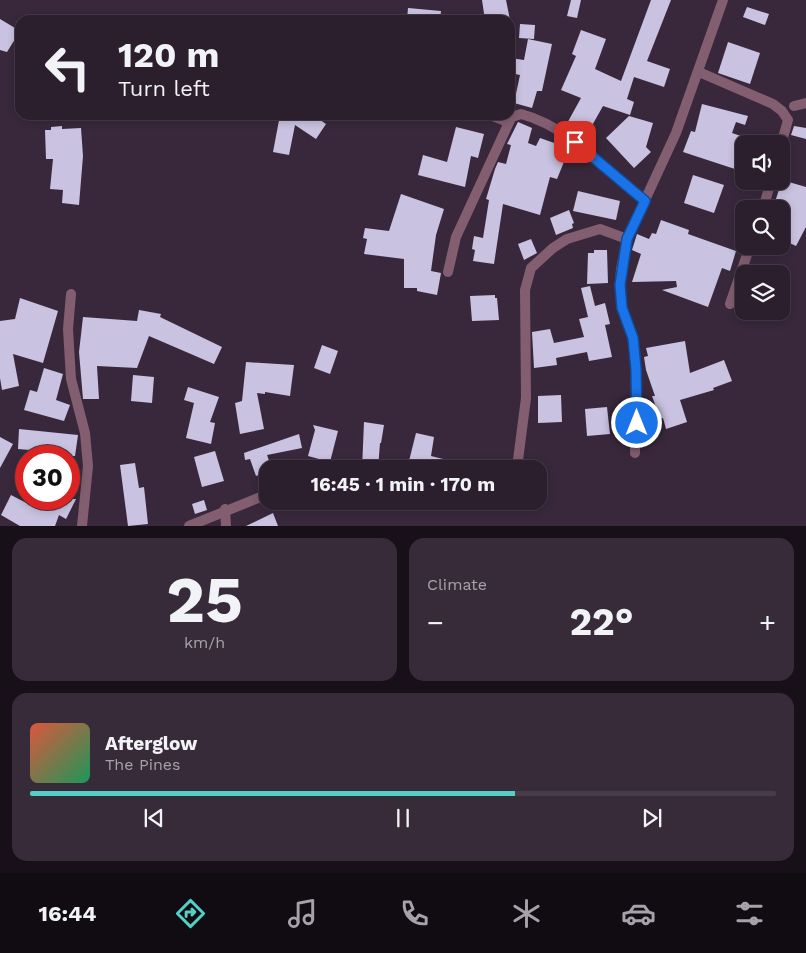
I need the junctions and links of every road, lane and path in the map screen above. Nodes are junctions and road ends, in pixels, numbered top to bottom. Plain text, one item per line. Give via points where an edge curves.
1 (723, 0) edge
2 (699, 72) junction
3 (806, 103) edge
4 (794, 106) dead end
5 (515, 116) edge
6 (510, 120) edge
7 (784, 135) edge
8 (645, 201) junction
9 (627, 239) junction
10 (747, 255) edge
11 (448, 272) dead end
12 (71, 294) dead end
13 (730, 304) dead end
14 (636, 453) dead end
15 (518, 460) dead end
16 (259, 497) edge
17 (225, 510) junction
18 (82, 526) edge
19 (188, 526) edge
20 (226, 526) edge

1 - 2 street
2 - 7 street via 773,104 788,120
2 - 8 street
3 - 4 street
5 - 8 street via 521,114 551,126 583,148
6 - 11 street via 456,237
8 - 9 street
9 - 14 street via 620,285 622,308 633,338 636,369
9 - 15 street via 600,229 567,239 531,268 525,290 526,398
10 - 13 street
12 - 18 street via 68,329 71,379 85,433 88,466
16 - 17 street
17 - 19 street
17 - 20 street

